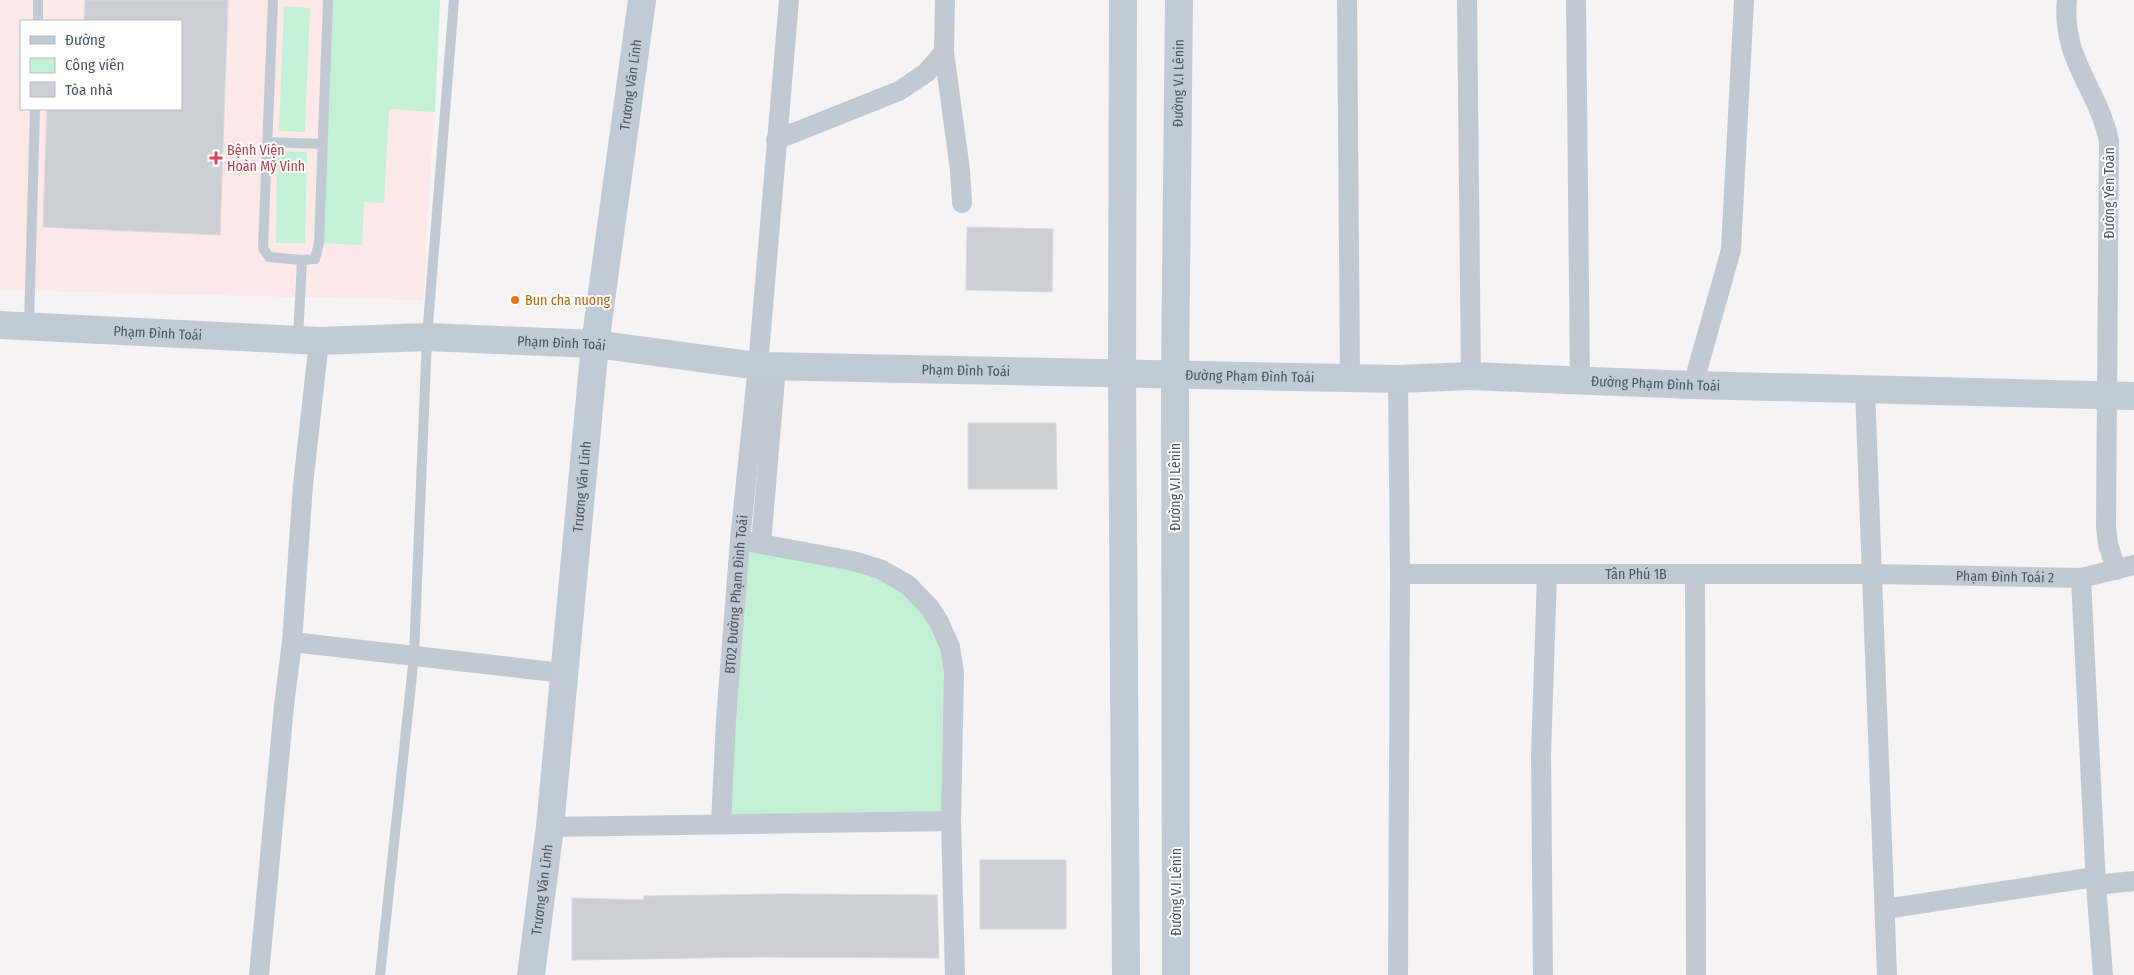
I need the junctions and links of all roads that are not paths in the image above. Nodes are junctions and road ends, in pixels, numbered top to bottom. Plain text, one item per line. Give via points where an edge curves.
1 (38, 0) edge
2 (273, 0) edge
3 (328, 0) edge
4 (454, 0) edge
5 (642, 0) edge
6 (789, 0) edge
7 (945, 0) edge
8 (1124, 0) edge
9 (1179, 0) edge
10 (1347, 0) edge
11 (1467, 0) edge
12 (1576, 0) edge
13 (1744, 0) edge
14 (2067, 0) edge
15 (38, 20) edge
16 (944, 52) junction
17 (35, 110) edge
18 (776, 140) junction
19 (267, 142) junction
20 (322, 144) junction
21 (962, 203) dead end
22 (302, 260) junction
23 (0, 325) edge
24 (29, 326) junction
25 (427, 337) junction
26 (308, 340) junction
27 (595, 344) junction
28 (767, 366) junction
29 (1122, 373) junction
30 (1175, 373) junction
31 (1471, 376) junction
32 (1350, 377) junction
33 (1398, 378) junction
34 (1580, 380) junction
35 (1693, 385) junction
36 (1865, 389) junction
37 (2106, 395) junction
38 (2134, 396) edge
39 (740, 540) junction
40 (762, 544) junction
41 (2125, 568) edge
42 (1400, 574) junction
43 (1873, 574) junction
44 (1547, 575) junction
45 (1695, 575) junction
46 (2081, 578) junction
47 (292, 642) junction
48 (414, 656) junction
49 (563, 673) junction
50 (951, 821) junction
51 (721, 824) junction
52 (550, 827) junction
53 (2095, 881) junction
54 (2134, 881) edge
55 (1885, 909) junction
56 (259, 975) edge
57 (380, 975) edge
58 (531, 975) edge
59 (956, 975) edge
60 (1126, 975) edge
61 (1176, 975) edge
62 (1398, 975) edge
63 (1543, 975) edge
64 (1696, 975) edge
65 (1887, 975) edge
66 (2103, 975) edge

1 - 15 lane
2 - 19 lane
3 - 20 lane
4 - 25 lane
5 - 27 street, Trương Văn Lĩnh
6 - 18 street
7 - 16 street
8 - 29 street
9 - 30 street, Đường V.I Lênin
10 - 32 street
11 - 31 street
12 - 34 street
13 - 35 street via 1732,243 1726,275
14 - 37 street, Đường Yên Toàn via 2069,45 2103,115 2110,141
16 - 18 street via 926,74 899,91
16 - 21 street
17 - 24 lane
18 - 28 street
19 - 20 lane
19 - 22 lane via 263,248 269,257
20 - 22 lane via 319,243 315,259
22 - 26 lane
23 - 24 street, Phạm Đình Toái
24 - 26 street, Phạm Đình Toái
25 - 26 street, Phạm Đình Toái
25 - 27 street, Phạm Đình Toái
25 - 48 lane
26 - 47 street via 303,485
27 - 28 street, Phạm Đình Toái
27 - 49 street, Trương Văn Lĩnh
28 - 29 street, Phạm Đình Toái
28 - 39 street, BT02 Đường Phạm Đình Toái
28 - 40 street, BT02 Đường Phạm Đình Toái
29 - 30 street, Phạm Đình Toái
29 - 60 street
30 - 32 street, Đường Phạm Đình Toái
30 - 61 street, Đường V.I Lênin
31 - 33 street, Đường Phạm Đình Toái
31 - 34 street, Đường Phạm Đình Toái
32 - 33 street, Đường Phạm Đình Toái
33 - 42 street
34 - 35 street, Đường Phạm Đình Toái
35 - 36 street, Đường Phạm Đình Toái
36 - 37 street, Đường Phạm Đình Toái
36 - 43 street
37 - 38 street, Đường Phạm Đình Toái
37 - 41 street, Đường Yên Toàn via 2106,526 2108,544
39 - 40 street
39 - 51 street, BT02 Đường Phạm Đình Toái
40 - 50 street via 880,569 908,585 930,608 945,635 954,672
41 - 46 street, Phạm Đình Toái 2
42 - 44 street, Tân Phú 1B
42 - 62 street
43 - 45 street, Tân Phú 1B
43 - 46 street, Phạm Đình Toái 2
43 - 55 street
44 - 45 street, Tân Phú 1B
44 - 63 street via 1541,755
45 - 64 street
46 - 53 street
47 - 48 street
47 - 56 street
48 - 49 street
48 - 57 lane
49 - 52 street, Trương Văn Lĩnh
50 - 51 street
50 - 59 street
51 - 52 street
52 - 58 street, Trương Văn Lĩnh
53 - 54 street
53 - 55 street
53 - 66 street
55 - 65 street

